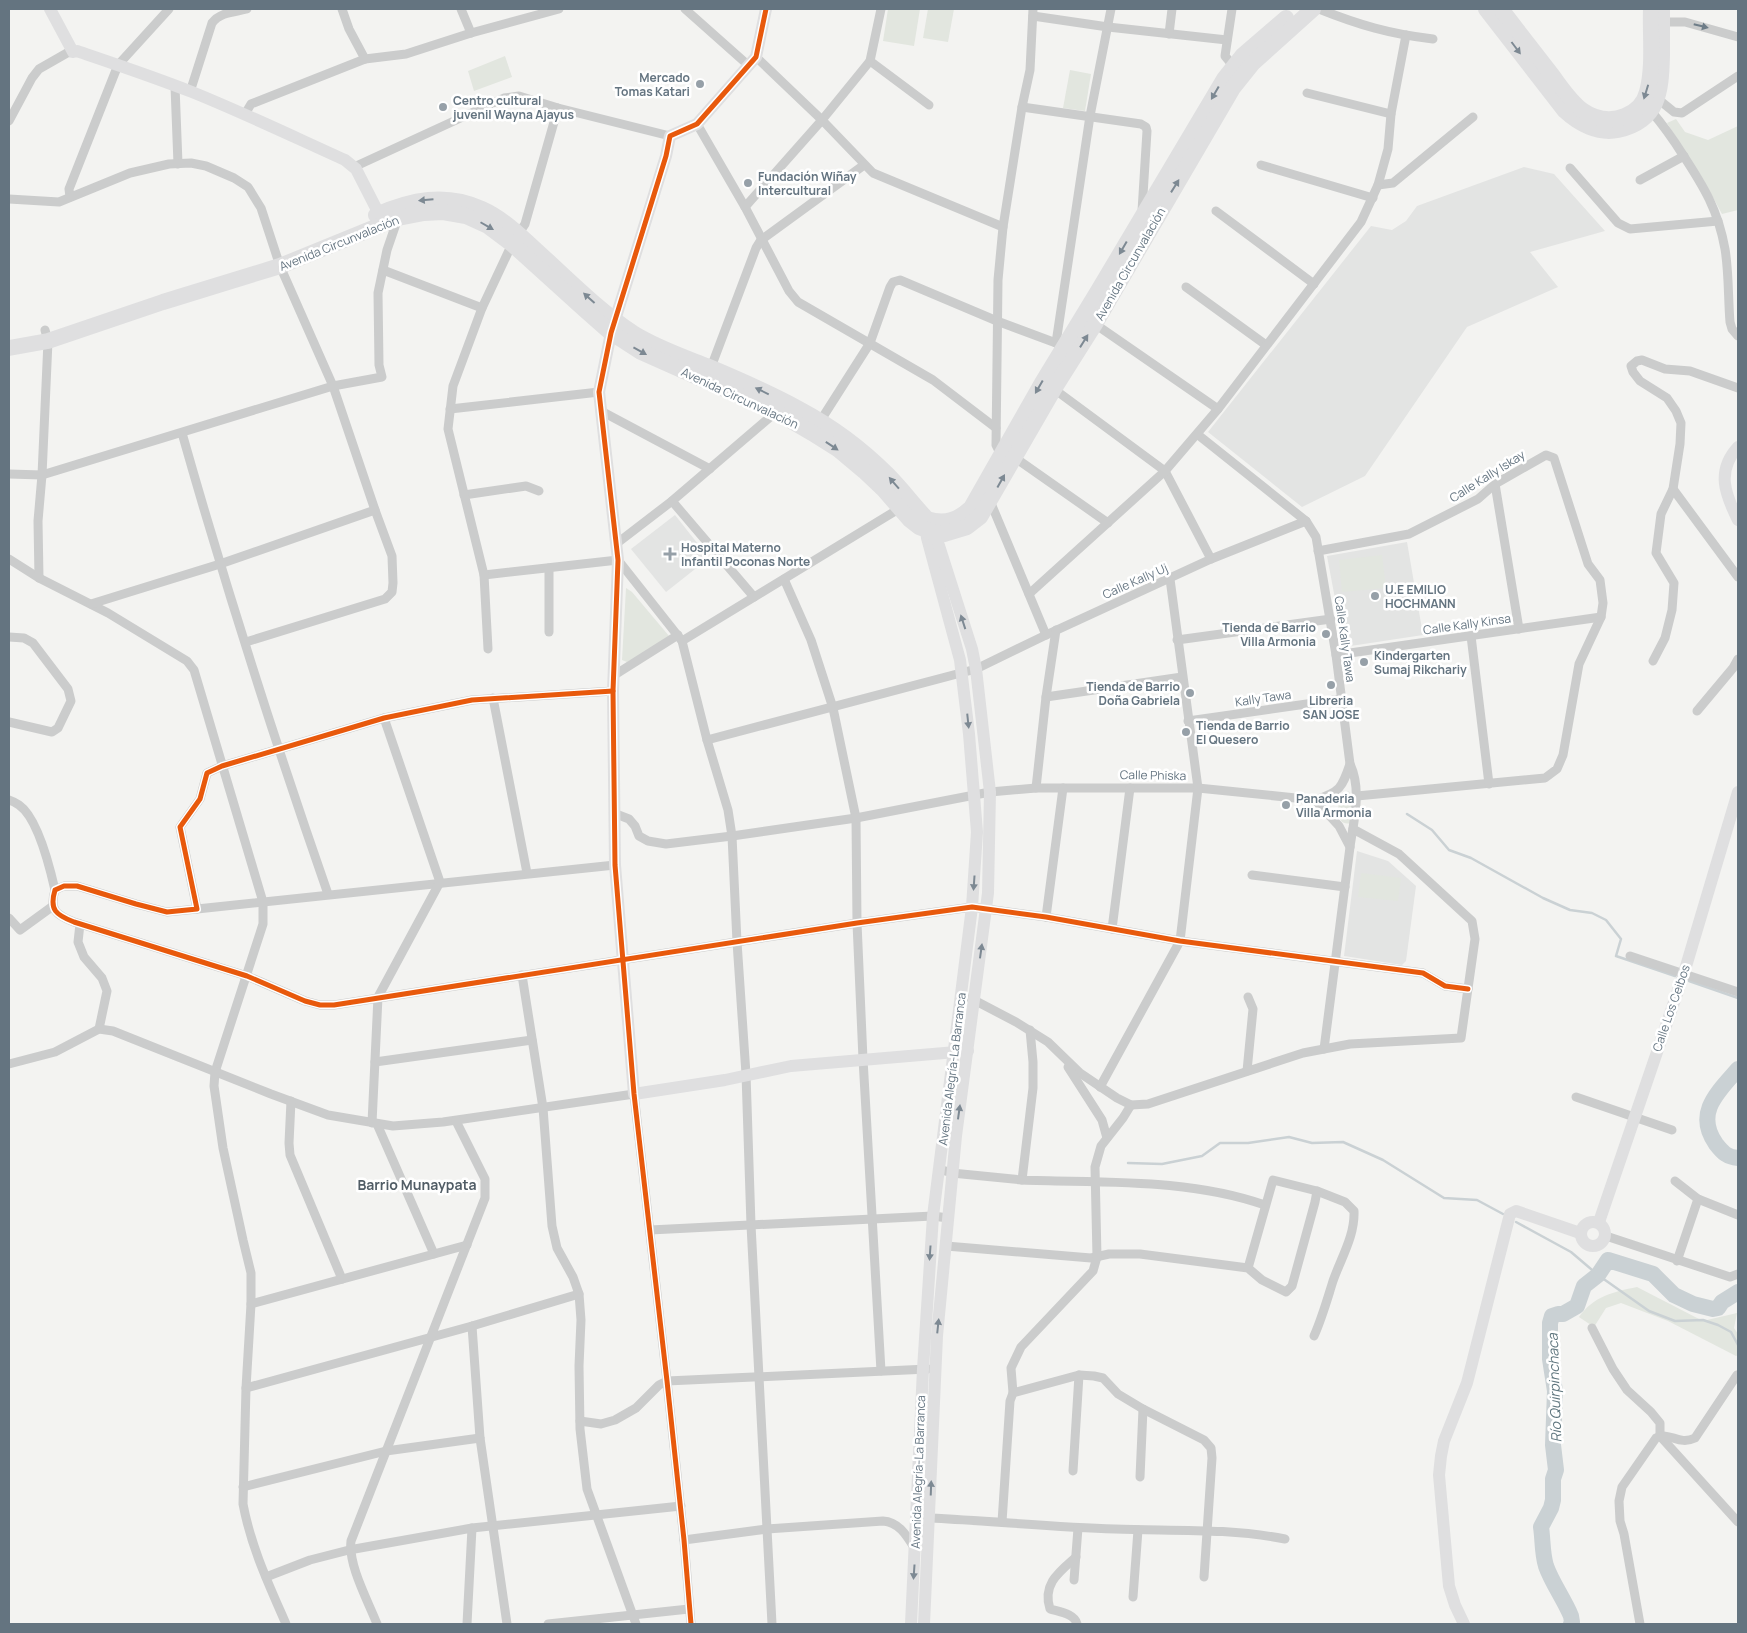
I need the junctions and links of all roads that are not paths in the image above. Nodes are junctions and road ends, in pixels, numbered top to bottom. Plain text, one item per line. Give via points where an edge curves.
1 (50, 9) edge
2 (169, 9) edge
3 (247, 9) edge
4 (342, 9) edge
5 (461, 9) edge
6 (559, 9) edge
7 (685, 9) edge
8 (766, 9) edge
9 (881, 9) edge
10 (1111, 9) edge
11 (1172, 9) edge
12 (1232, 9) edge
13 (1297, 9) edge
14 (1313, 9) edge
15 (1319, 9) edge
16 (1486, 9) edge
17 (1501, 9) edge
18 (1033, 12) edge
19 (1657, 16) edge
20 (1108, 27) junction
21 (472, 33) junction
22 (1169, 34) junction
23 (1406, 36) junction
24 (1738, 37) edge
25 (1434, 38) dead end
26 (1226, 40) junction
27 (73, 52) junction
28 (365, 59) junction
29 (752, 61) junction
30 (870, 61) junction
31 (118, 65) junction
32 (1237, 71) junction
33 (1738, 76) edge
34 (175, 86) junction
35 (190, 92) junction
36 (1308, 93) dead end
37 (929, 105) dead end
38 (1654, 105) junction
39 (1022, 107) junction
40 (558, 108) junction
41 (245, 114) junction
42 (1391, 114) junction
43 (1090, 116) junction
44 (1473, 117) dead end
45 (822, 120) junction
46 (9, 121) edge
47 (697, 124) junction
48 (670, 136) junction
49 (1684, 156) junction
50 (178, 164) junction
51 (864, 165) junction
52 (1261, 165) dead end
53 (354, 167) junction
54 (1570, 168) dead end
55 (1640, 180) dead end
56 (1378, 185) junction
57 (70, 198) junction
58 (1373, 198) junction
59 (9, 199) edge
60 (745, 207) junction
61 (1150, 210) junction
62 (1216, 210) dead end
63 (398, 218) junction
64 (380, 219) junction
65 (1718, 221) junction
66 (1003, 227) junction
67 (515, 239) junction
68 (761, 240) junction
69 (278, 261) junction
70 (382, 270) junction
71 (1314, 284) junction
72 (1186, 287) dead end
73 (482, 308) junction
74 (997, 322) junction
75 (1095, 324) junction
76 (613, 327) junction
77 (47, 335) junction
78 (1738, 336) edge
79 (9, 337) edge
80 (870, 344) junction
81 (1266, 345) junction
82 (1059, 346) junction
83 (9, 348) edge
84 (709, 374) junction
85 (333, 386) junction
86 (1738, 388) edge
87 (1054, 389) junction
88 (599, 392) junction
89 (450, 409) junction
90 (1218, 409) junction
91 (601, 411) junction
92 (776, 412) junction
93 (816, 427) junction
94 (996, 428) junction
95 (182, 433) junction
96 (1197, 434) junction
97 (1738, 447) edge
98 (1009, 458) junction
99 (710, 469) junction
100 (1165, 471) junction
101 (9, 474) edge
102 (42, 475) junction
103 (1495, 484) junction
104 (1673, 489) junction
105 (539, 491) dead end
106 (464, 495) junction
107 (984, 498) junction
108 (672, 501) junction
109 (905, 505) junction
110 (375, 510) junction
111 (1738, 520) edge
112 (1306, 521) junction
113 (1108, 523) junction
114 (931, 526) junction
115 (616, 544) junction
116 (1318, 551) junction
117 (9, 559) edge
118 (618, 560) junction
119 (1211, 560) junction
120 (220, 564) junction
121 (549, 568) junction
122 (484, 575) junction
123 (1738, 577) edge
124 (39, 578) junction
125 (784, 579) junction
126 (1170, 579) junction
127 (1029, 594) junction
128 (754, 597) junction
129 (90, 604) junction
130 (1601, 617) junction
131 (1330, 619) junction
132 (1519, 629) junction
133 (1056, 630) junction
134 (549, 632) dead end
135 (1046, 635) junction
136 (1471, 636) junction
137 (9, 637) edge
138 (680, 638) junction
139 (1177, 640) junction
140 (246, 642) junction
141 (488, 649) dead end
142 (1336, 654) junction
143 (1738, 659) edge
144 (1653, 661) dead end
145 (976, 669) junction
146 (962, 672) junction
147 (613, 676) junction
148 (1182, 677) junction
149 (613, 691) junction
150 (493, 698) junction
151 (1046, 698) junction
152 (1341, 699) junction
153 (833, 708) junction
154 (1697, 711) dead end
155 (384, 718) junction
156 (1188, 721) junction
157 (9, 722) edge
158 (9, 726) edge
159 (25, 726) junction
160 (707, 740) junction
161 (278, 750) junction
162 (1350, 764) junction
163 (222, 766) junction
164 (1490, 784) junction
165 (1036, 788) junction
166 (1063, 788) junction
167 (1130, 788) junction
168 (1198, 788) junction
169 (990, 792) junction
170 (1738, 792) edge
171 (975, 794) junction
172 (1357, 796) junction
173 (9, 800) edge
174 (1315, 800) junction
175 (616, 814) junction
176 (856, 818) junction
177 (1353, 829) junction
178 (732, 836) junction
179 (1350, 848) junction
180 (615, 864) junction
181 (527, 873) junction
182 (1252, 875) dead end
183 (440, 882) junction
184 (1345, 887) junction
185 (55, 890) junction
186 (328, 894) junction
187 (263, 902) junction
188 (53, 906) junction
189 (972, 907) junction
190 (987, 908) junction
191 (198, 910) junction
192 (1046, 917) junction
193 (9, 918) edge
194 (857, 923) junction
195 (80, 924) junction
196 (1112, 929) junction
197 (1180, 940) junction
198 (737, 942) junction
199 (1630, 956) dead end
200 (623, 960) junction
201 (1336, 960) junction
202 (1684, 973) junction
203 (522, 975) junction
204 (247, 976) junction
205 (1468, 989) junction
206 (1738, 992) edge
207 (961, 996) junction
208 (378, 997) junction
209 (1248, 997) dead end
210 (974, 1000) junction
211 (99, 1029) junction
212 (1030, 1030) junction
213 (532, 1040) junction
214 (1324, 1049) junction
215 (961, 1051) junction
216 (1060, 1054) junction
217 (863, 1059) junction
218 (375, 1062) junction
219 (9, 1064) edge
220 (215, 1072) junction
221 (1247, 1072) junction
222 (746, 1074) junction
223 (1100, 1087) junction
224 (634, 1094) junction
225 (1576, 1097) dead end
226 (291, 1101) junction
227 (1131, 1105) junction
228 (543, 1108) junction
229 (1634, 1116) junction
230 (456, 1121) junction
231 (375, 1123) junction
232 (1672, 1130) dead end
233 (1108, 1138) junction
234 (939, 1169) junction
235 (952, 1173) junction
236 (1022, 1180) junction
237 (1675, 1181) dead end
238 (1095, 1183) junction
239 (1317, 1192) junction
240 (1698, 1199) junction
241 (1265, 1205) junction
242 (1738, 1214) edge
243 (933, 1216) junction
244 (948, 1218) junction
245 (872, 1220) junction
246 (1598, 1222) junction
247 (751, 1225) junction
248 (650, 1230) junction
249 (1580, 1233) junction
250 (1606, 1236) junction
251 (467, 1245) junction
252 (946, 1246) junction
253 (434, 1254) junction
254 (1097, 1257) junction
255 (1677, 1261) junction
256 (1248, 1268) junction
257 (1738, 1274) edge
258 (342, 1279) junction
259 (579, 1294) junction
260 (252, 1304) junction
261 (472, 1326) junction
262 (1592, 1328) dead end
263 (1314, 1336) dead end
264 (431, 1337) junction
265 (929, 1369) junction
266 (881, 1371) junction
267 (1079, 1375) junction
268 (1738, 1376) edge
269 (759, 1377) junction
270 (667, 1381) junction
271 (246, 1388) junction
272 (1013, 1392) junction
273 (1143, 1409) junction
274 (580, 1421) junction
275 (1660, 1436) junction
276 (480, 1438) junction
277 (386, 1451) junction
278 (1073, 1471) dead end
279 (1140, 1477) dead end
280 (243, 1488) junction
281 (681, 1506) junction
282 (596, 1515) junction
283 (930, 1518) junction
284 (1002, 1522) junction
285 (1738, 1522) edge
286 (492, 1526) junction
287 (472, 1528) junction
288 (1078, 1528) junction
289 (767, 1529) junction
290 (1207, 1529) junction
291 (1138, 1530) junction
292 (1285, 1539) dead end
293 (684, 1540) junction
294 (916, 1549) junction
295 (349, 1550) junction
296 (1076, 1557) junction
297 (927, 1562) junction
298 (266, 1577) junction
299 (1204, 1577) dead end
300 (1074, 1580) dead end
301 (1133, 1597) dead end
302 (690, 1609) junction
303 (633, 1615) junction
304 (286, 1624) edge
305 (377, 1624) edge
306 (467, 1624) edge
307 (507, 1624) edge
308 (548, 1624) edge
309 (636, 1624) edge
310 (691, 1624) edge
311 (772, 1624) edge
312 (911, 1624) edge
313 (924, 1624) edge
314 (1077, 1624) edge
315 (1464, 1624) edge
316 (1640, 1624) edge

1 - 27 street
2 - 31 street
3 - 35 street via 225,14 212,23
4 - 28 street
5 - 21 street
6 - 21 street
7 - 29 street
8 - 29 street
9 - 30 street
10 - 20 street
11 - 22 street
12 - 26 street
13 - 32 highway, Avenida Circunvalación via 1243,54
14 - 32 highway, Avenida Circunvalación
15 - 23 street via 1364,26
16 -> 38 highway via 1555,99 1580,122 1614,131 1634,125
19 -> 17 highway via 1650,78 1643,102 1628,115 1603,119 1581,110 1571,100
18 - 20 street
18 - 39 street via 1030,70
19 -> 24 street
19 - 38 highway via 1662,73
20 - 22 street
20 - 43 street
21 - 28 street via 406,54
22 - 26 street
23 - 25 street
23 - 42 street
26 - 32 street via 1224,56
27 - 31 street
27 - 46 street via 40,69
28 - 41 street via 250,104
29 - 45 street
29 - 47 street
30 - 37 street
30 - 45 street
31 - 34 street
31 - 57 street via 69,189
32 - 61 highway, Avenida Circunvalación
33 - 38 street via 1682,113
34 - 35 street
34 - 50 street
35 - 41 street
36 - 42 street
38 - 49 street
39 - 43 street
39 - 66 street
40 - 48 street
40 - 53 street via 519,96 504,98
40 - 67 street via 525,224
41 - 53 street
42 - 56 street via 1388,149
43 - 61 street via 1146,127
43 - 82 street
44 - 56 street via 1394,183
45 - 51 street
45 - 60 street
47 - 48 street
47 - 60 street
48 - 76 street
49 - 55 street
49 - 65 street via 1708,195
50 - 57 street via 130,173
50 - 69 street via 206,166 248,187 260,208
51 - 66 street via 873,173
51 - 68 street
52 - 58 street
53 - 64 street
54 - 65 street via 1618,223 1630,229
56 - 58 street
57 - 59 street via 59,202
58 - 71 street via 1361,222
60 - 68 street
61 - 75 highway, Avenida Circunvalación
61 -> 82 highway, Avenida Circunvalación
62 - 71 street
63 - 64 highway, Avenida Circunvalación
63 -> 67 highway, Avenida Circunvalación via 443,212 466,216
63 - 70 street
67 -> 64 highway, Avenida Circunvalación via 498,218 462,202 426,200 408,203
64 - 69 highway, Avenida Circunvalación
65 - 78 street via 1725,251 1730,322
66 - 74 street
67 - 73 street
67 - 76 highway, Avenida Circunvalación
68 - 80 street via 798,302
68 - 84 street
69 - 77 highway, Avenida Circunvalación
69 - 85 street
70 - 73 street
70 - 85 street via 378,293 382,378
71 - 81 street
72 - 81 street
73 - 89 street via 453,386
74 - 80 street via 900,280 890,287
74 - 82 street
74 - 94 street
87 -> 75 highway, Avenida Circunvalación
75 - 90 street
76 - 84 highway, Avenida Circunvalación via 635,334
76 - 88 street
77 - 79 highway, Avenida Circunvalación
77 - 83 highway, Avenida Circunvalación
77 - 102 street
80 - 93 street
80 - 94 street via 933,380
81 - 90 street
82 -> 98 highway, Avenida Circunvalación
84 - 92 highway, Avenida Circunvalación
93 -> 84 highway, Avenida Circunvalación via 784,402
85 - 95 street
85 - 110 street
86 - 104 street via 1690,371 1665,369 1642,360 1631,366 1640,381 1667,398 1681,423
87 - 98 highway, Avenida Circunvalación
87 - 100 street
88 - 89 street
88 - 91 street
89 - 106 street via 448,429
90 - 96 street
91 - 99 street
91 - 115 street
92 - 93 highway, Avenida Circunvalación
92 - 99 street
93 - 109 highway, Avenida Circunvalación via 847,439 866,454 887,474
94 - 98 street via 996,445
95 - 102 street
95 - 120 street
96 - 100 street
96 - 112 street
97 - 111 street via 1728,461 1724,480
98 - 107 highway, Avenida Circunvalación
98 - 113 street
99 - 108 street
100 - 113 street
100 - 119 street
101 - 102 street
102 - 124 street via 38,521
103 - 116 street, Calle Kally Iskay via 1478,499 1408,534
103 - 130 street, Calle Kally Iskay via 1546,455 1554,458 1588,564 1600,580
103 - 132 street
104 - 123 street
104 - 144 street via 1661,514 1656,553 1674,583 1672,610 1665,638
105 - 106 street via 526,486
106 - 122 street
107 - 114 highway, Avenida Circunvalación via 963,516
107 - 127 street
108 - 115 street
108 - 128 street
109 - 114 highway, Avenida Circunvalación via 910,520
109 - 125 street
110 - 120 street
110 - 140 street via 392,556 392,592 386,599
112 - 116 street, Calle Kally Tawa via 1316,537
112 - 119 street, Calle Kally Uj
113 - 127 street
145 -> 114 street, Avenida Alegría-La Barranca
114 - 146 street, Avenida Alegría-La Barranca
115 - 118 street
116 - 131 street, Calle Kally Tawa
117 - 124 street
118 - 121 street
118 - 138 street
118 - 147 street
119 - 126 street, Calle Kally Uj
120 - 129 street
120 - 140 street
121 - 122 street
121 - 134 street
122 - 141 street
124 - 129 street
125 - 128 street
125 - 153 street via 811,640
126 - 133 street, Calle Kally Uj
126 - 139 street
127 - 135 street
128 - 138 street
129 - 163 street via 188,661 194,670
130 - 132 street, Calle Kally Kinsa
130 - 164 street via 1579,664 1563,755 1557,769 1545,778
131 - 139 street
131 - 142 street, Calle Kally Tawa
132 - 136 street, Calle Kally Kinsa
133 - 135 street, Calle Kally Uj
133 - 151 street
135 - 145 street, Calle Kally Uj
136 - 142 street, Calle Kally Kinsa
136 - 164 street
137 - 159 street via 24,638 33,643 68,689 71,701 58,728 52,732
138 - 147 street
138 - 160 street
139 - 148 street
140 - 161 street
142 - 152 street, Calle Kally Tawa
143 - 154 street
145 - 146 street, Calle Kally Uj
145 - 169 street, Avenida Alegría-La Barranca
146 - 153 street, Calle Kally Uj
146 -> 171 street, Avenida Alegría-La Barranca
147 - 149 street
148 - 151 street
148 - 156 street
149 - 150 street
149 - 175 street
150 - 155 street
150 - 181 street
151 - 165 street
152 - 156 street, Kally Tawa
152 - 162 street, Calle Kally Tawa
153 - 160 street, Calle Kally Uj
153 - 176 street
155 - 161 street
155 - 183 street
156 - 168 street
157 - 159 street
158 - 159 street
160 - 178 street via 728,810
161 - 163 street
161 - 186 street
162 - 172 street, Calle Kally Tawa via 1356,776
162 - 174 street via 1343,783 1333,794
163 - 187 street
163 - 191 street via 207,773 200,799 180,827
164 - 172 street
165 - 166 street, Calle Phiska
165 - 169 street, Calle Phiska
166 - 167 street, Calle Phiska
166 - 192 street
167 - 168 street, Calle Phiska
167 - 196 street
168 - 174 street, Calle Phiska
168 - 197 street
169 - 171 street, Calle Phiska
169 - 190 street, Avenida Alegría-La Barranca
170 - 202 street, Calle Los Ceibos
171 - 176 street, Calle Phiska
171 -> 189 street, Avenida Alegría-La Barranca via 977,832
172 - 177 street, Calle Kally Tawa
173 - 185 street via 20,806 30,818 48,858
174 - 179 street via 1340,826
175 - 178 street, Calle Phiska via 629,819 639,836 648,841 666,844
175 - 180 street
176 - 178 street, Calle Phiska
176 - 194 street
177 - 179 street, Calle Kally Tawa
177 - 205 street via 1399,854 1472,922 1475,939
178 - 198 street
179 - 184 street, Calle Kally Tawa
180 - 181 street
180 - 200 street
181 - 183 street
182 - 184 street
183 - 186 street
183 - 208 street
184 - 201 street, Calle Kally Tawa
185 - 188 street
185 - 191 street via 76,886 167,912
186 - 187 street
187 - 191 street
187 - 204 street via 263,924
188 - 193 street via 20,930
188 - 195 street via 62,917
189 - 190 street
189 - 194 street
189 - 207 street, Avenida Alegría-La Barranca
190 - 192 street
210 -> 190 street, Avenida Alegría-La Barranca
192 - 196 street
194 - 198 street
194 - 217 street
195 - 204 street
195 - 211 street via 78,942 84,957 102,978 106,991
196 - 197 street
197 - 201 street
197 - 223 street
198 - 200 street
198 - 222 street
199 - 202 street
200 - 203 street
200 - 224 street
201 - 205 street via 1423,973 1444,986
201 - 214 street, Calle Kally Tawa
202 - 206 street
202 - 229 street, Calle Los Ceibos
203 - 208 street
203 - 213 street
204 - 208 street via 320,1006
204 - 220 street
205 - 214 street via 1461,1038 1350,1044
207 - 210 street
207 - 215 street, Avenida Alegría-La Barranca
208 - 218 street
209 - 221 street via 1253,1009
210 - 212 street
210 - 215 street, Avenida Alegría-La Barranca
211 - 219 street via 55,1052
211 - 220 street via 113,1031
212 - 216 street
212 - 236 street via 1033,1088
213 - 218 street
213 - 228 street
214 - 221 street
215 - 217 street
215 - 234 street, Avenida Alegría-La Barranca
235 -> 215 street, Avenida Alegría-La Barranca
216 - 223 street
216 - 233 street via 1102,1120
217 - 222 street
217 - 245 street
218 - 231 street
220 - 226 street
220 - 260 street via 223,1148 251,1273
221 - 227 street via 1148,1104
222 - 224 street
222 - 247 street
223 - 227 street
224 - 228 street
224 - 248 street
225 - 229 street
226 - 231 street via 328,1115
226 - 258 street via 290,1155
227 - 233 street
228 - 230 street
228 - 259 street via 552,1226 557,1248
229 - 232 street
229 - 246 street, Calle Los Ceibos
230 - 231 street via 393,1126
230 - 251 street via 485,1179 485,1198
231 - 253 street
233 - 238 street via 1101,1146 1095,1167
234 - 235 street
234 - 243 street, Avenida Alegría-La Barranca
235 - 236 street
235 - 244 street, Avenida Alegría-La Barranca
236 - 238 street
237 - 240 street
238 - 241 street via 1199,1188
238 - 254 street
239 - 241 street via 1273,1180
239 - 256 street via 1292,1286 1286,1292 1262,1280
239 - 263 street via 1345,1202 1354,1212 1354,1224
240 - 242 street
240 - 255 street
241 - 256 street
243 - 244 street
243 - 245 street
243 -> 265 street, Avenida Alegría-La Barranca
244 - 252 street, Avenida Alegría-La Barranca
245 - 247 street
245 - 266 street
246 - 249 street via 1587,1223
246 - 250 street
247 - 248 street
247 - 269 street
248 - 270 street
249 - 250 street via 1585,1244 1591,1246 1598,1246
249 - 315 street via 1516,1211 1510,1214 1467,1383 1440,1456 1449,1586
250 - 255 street
251 - 253 street
251 - 264 street
252 - 254 street
265 -> 252 street, Avenida Alegría-La Barranca
253 - 258 street
254 - 256 street via 1140,1254
254 - 272 street via 1090,1275 1021,1347 1011,1368
255 - 257 street via 1730,1277
258 - 260 street
259 - 261 street
259 - 274 street
260 - 271 street
261 - 264 street
261 - 276 street
262 - 275 street via 1627,1390 1660,1423
264 - 271 street
264 - 277 street
265 - 266 street
283 -> 265 street, Avenida Alegría-La Barranca
265 - 294 street, Avenida Alegría-La Barranca
266 - 269 street
267 - 272 street
267 - 273 street via 1103,1378 1118,1394
267 - 278 street
268 - 275 street via 1695,1438 1681,1441
269 - 270 street
269 - 289 street
270 - 274 street via 636,1408 615,1420 601,1424
270 - 281 street
271 - 280 street
272 - 284 street
273 - 279 street
273 - 290 street via 1204,1440 1211,1448
274 - 282 street via 587,1489
275 - 285 street
275 - 316 street via 1622,1487 1619,1501
276 - 277 street
276 - 286 street
277 - 280 street
277 - 295 street
280 - 298 street via 246,1523
281 - 282 street
281 - 293 street
282 - 286 street
282 - 303 street
283 - 284 street
283 - 297 street, Avenida Alegría-La Barranca
284 - 288 street
286 - 287 street
286 - 307 street
287 - 295 street
287 - 306 street
288 - 291 street
288 - 296 street
289 - 293 street
289 - 294 street via 888,1521 898,1526
289 - 311 street
290 - 291 street
290 - 292 street
290 - 299 street
291 - 301 street
293 - 302 street
294 - 297 street
294 -> 312 street, Avenida Alegría-La Barranca
295 - 298 street via 310,1560
295 - 305 street
296 - 300 street
296 - 314 street via 1057,1574 1048,1594 1050,1609 1073,1617
297 - 313 street, Avenida Alegría-La Barranca
298 - 304 street
302 - 303 street
302 - 310 street
303 - 308 street
303 - 309 street

